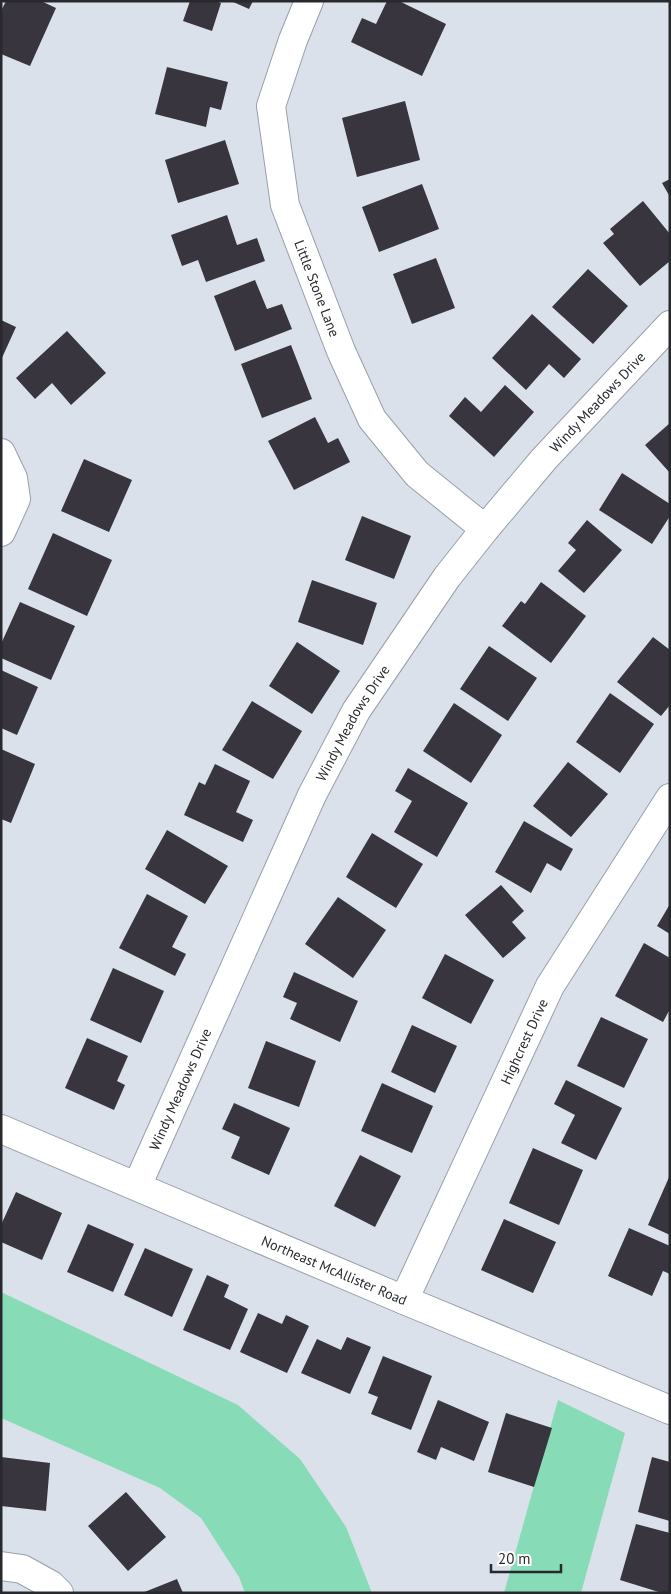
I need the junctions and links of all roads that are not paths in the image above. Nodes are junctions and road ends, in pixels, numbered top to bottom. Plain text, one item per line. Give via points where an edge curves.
1 (309, 1) edge
2 (670, 325) edge
3 (1, 453) edge
4 (485, 529) junction
5 (1, 532) edge
6 (670, 798) edge
7 (1, 1129) edge
8 (137, 1186) junction
9 (404, 1300) junction
10 (670, 1410) edge
11 (12, 1567) edge
12 (59, 1593) edge

1 - 4 street, Little Stone Lane via 271,106 285,205 341,350 372,419 417,474
2 - 4 street, Windy Meadows Drive via 544,459
3 - 5 street via 14,478 16,499
4 - 8 street, Windy Meadows Drive via 447,577 347,728 312,795
6 - 9 street, Highcrest Drive via 550,986
7 - 8 street, Northeast McAllister Road
8 - 9 street, Northeast McAllister Road
9 - 10 street, Northeast McAllister Road
11 - 12 street via 51,1585

